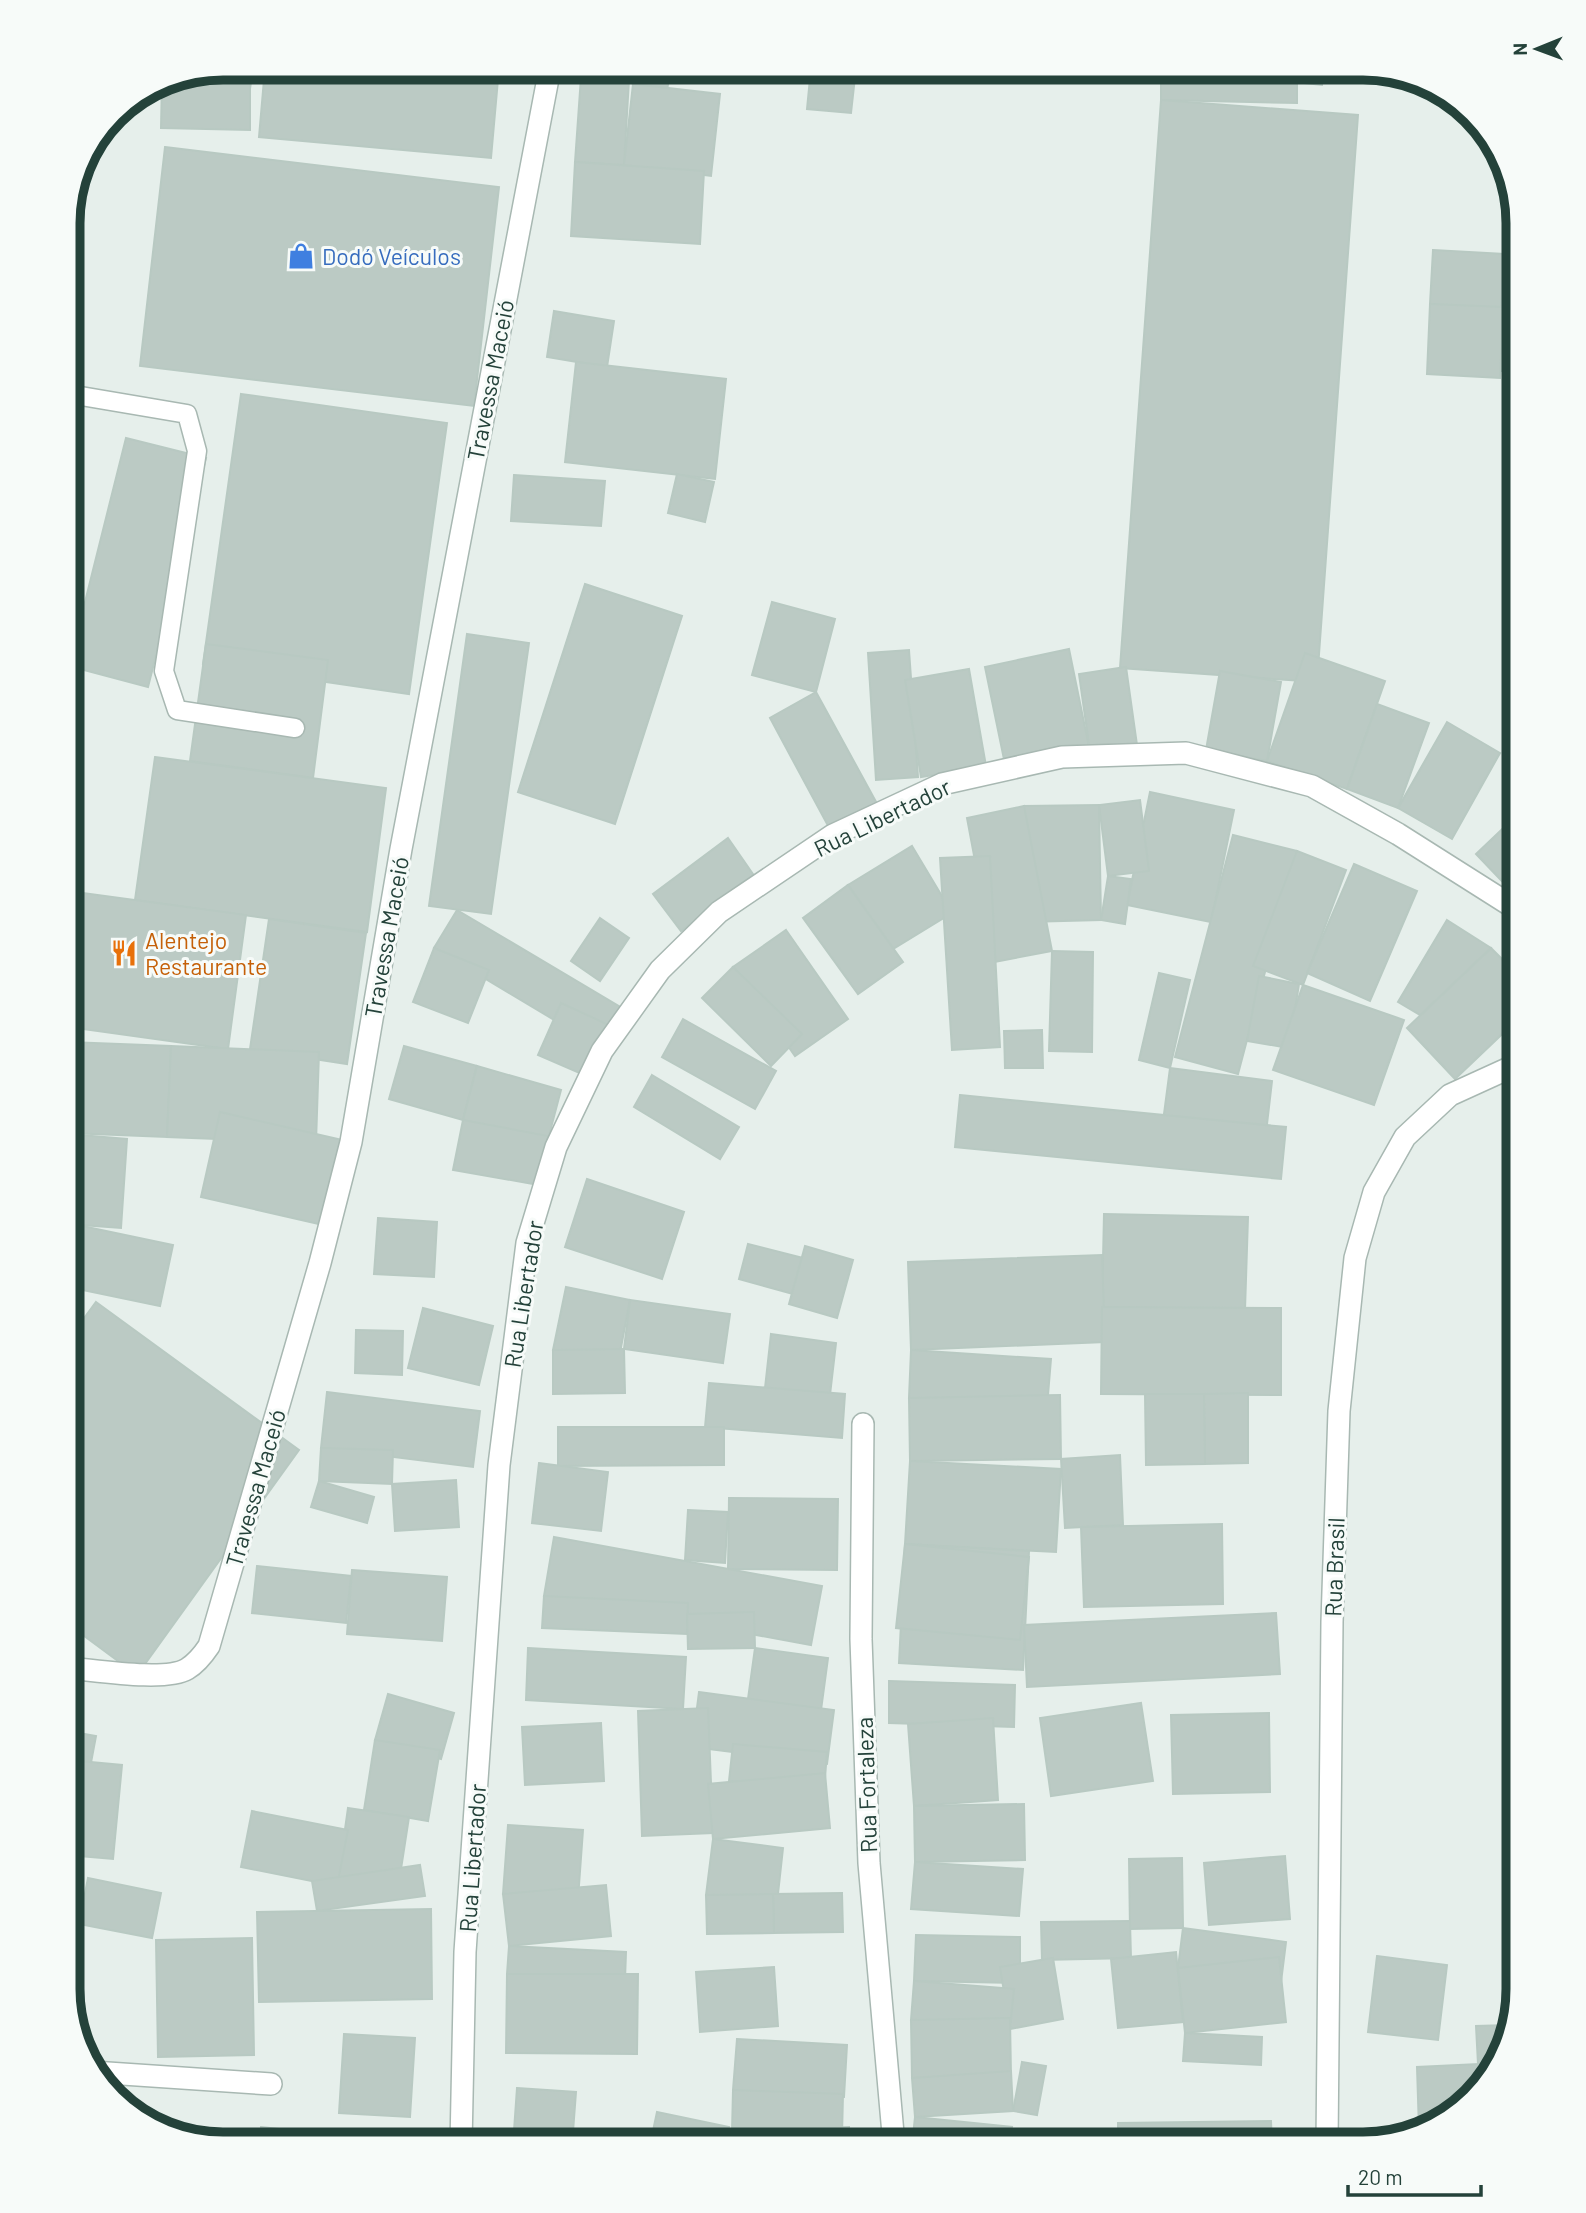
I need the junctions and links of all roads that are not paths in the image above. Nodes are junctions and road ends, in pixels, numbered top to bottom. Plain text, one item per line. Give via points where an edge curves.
1 (548, 81) edge
2 (81, 396) edge
3 (295, 728) dead end
4 (1506, 902) edge
5 (1506, 1070) edge
6 (863, 1424) dead end
7 (80, 1669) edge
8 (107, 2073) edge
9 (271, 2084) dead end
10 (461, 2132) edge
11 (893, 2133) edge
12 (1327, 2133) edge

1 - 7 street, Travessa Maceió via 401,849 351,1142 209,1646 185,1671 137,1675
2 - 3 lane via 187,414 197,451 164,671 177,710
4 - 10 street, Rua Libertador via 1312,786 1186,753 1062,757 942,783 833,835 719,912 660,970 602,1051 556,1147 527,1243 499,1465 465,1952
5 - 12 street, Rua Brasil via 1450,1096 1405,1137 1374,1192 1355,1258 1339,1411 1332,1622
6 - 11 street, Rua Fortaleza via 861,1639 869,1863
8 - 9 street

